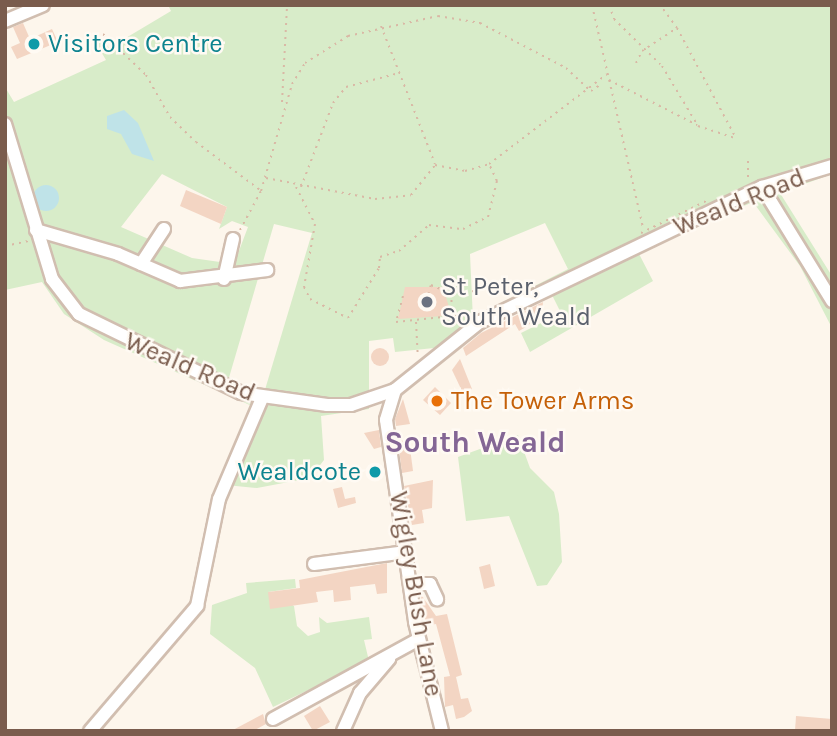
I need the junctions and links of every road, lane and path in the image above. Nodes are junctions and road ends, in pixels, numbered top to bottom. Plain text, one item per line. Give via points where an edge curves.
1 (43, 5) edge
2 (287, 5) edge
3 (592, 5) edge
4 (609, 5) edge
5 (660, 5) edge
6 (5, 21) edge
7 (382, 26) junction
8 (677, 28) junction
9 (103, 34) dead end
10 (642, 51) junction
11 (636, 63) dead end
12 (399, 73) junction
13 (607, 74) junction
14 (608, 80) junction
15 (600, 85) dead end
16 (589, 89) junction
17 (282, 103) junction
18 (5, 124) edge
19 (698, 125) junction
20 (748, 161) dead end
21 (489, 164) junction
22 (435, 165) junction
23 (832, 166) edge
24 (265, 178) junction
25 (296, 187) junction
26 (736, 187) dead end
27 (762, 187) junction
28 (301, 188) junction
29 (261, 191) junction
30 (713, 198) dead end
31 (164, 229) dead end
32 (37, 234) junction
33 (645, 236) junction
34 (233, 239) joint
35 (5, 246) edge
36 (141, 264) junction
37 (267, 270) dead end
38 (224, 279) junction
39 (475, 291) dead end
40 (451, 293) junction
41 (428, 294) dead end
42 (404, 296) dead end
43 (832, 302) edge
44 (471, 315) dead end
45 (452, 316) junction
46 (416, 323) junction
47 (420, 369) junction
48 (395, 390) junction
49 (262, 398) junction
50 (364, 401) junction
51 (386, 414) junction
52 (406, 552) junction
53 (314, 564) dead end
54 (410, 584) junction
55 (437, 598) dead end
56 (419, 639) junction
57 (397, 652) junction
58 (273, 719) dead end
59 (90, 731) edge
60 (343, 731) edge
61 (442, 731) edge

1 - 6 street
2 - 17 path
3 - 13 path
4 - 10 path
5 - 8 path
7 - 12 path
7 - 16 path via 438,16 480,23 566,68
7 - 17 path via 348,36 305,62
8 - 10 path
8 - 19 path via 736,138
9 - 29 path via 146,75 170,117
10 - 11 path
10 - 19 path via 662,66
12 - 22 path
12 - 28 path via 346,87 333,103
13 - 14 path
13 - 16 path
14 - 19 path
14 - 33 path
15 - 16 path
16 - 21 path
17 - 24 path
18 - 32 street, Weald Road
20 - 26 path via 748,182
21 - 22 path via 465,171
21 - 25 path via 497,181 488,217 463,229 429,225 399,251 380,257 380,268 348,318 310,299 304,286 315,224
22 - 28 path via 411,195 376,199
23 - 27 street, Weald Road
24 - 25 path
24 - 29 path
25 - 28 path
27 - 33 street, Weald Road
27 - 43 street
29 - 34 path
30 - 33 path
31 - 36 street
32 - 35 path
32 - 36 street
32 - 49 street, Weald Road via 52,279 79,314 124,341
33 - 47 street, Weald Road via 480,322
34 - 38 street
36 - 38 street via 180,281
37 - 38 street
39 - 40 path
40 - 41 path via 438,285
40 - 45 path
42 - 46 path via 396,322
44 - 45 path
45 - 46 path
46 - 47 path
47 - 48 street, Weald Road
48 - 50 street, Weald Road
48 - 51 street, Wigley Bush Lane
49 - 50 street, Weald Road via 327,405
49 - 59 street via 219,499 197,606
50 - 51 street
51 - 52 street, Wigley Bush Lane
52 - 53 street
52 - 54 street, Wigley Bush Lane
54 - 55 street via 430,584
54 - 56 street, Wigley Bush Lane
56 - 57 street
56 - 61 street, Wigley Bush Lane
57 - 58 street
57 - 60 street via 360,693

